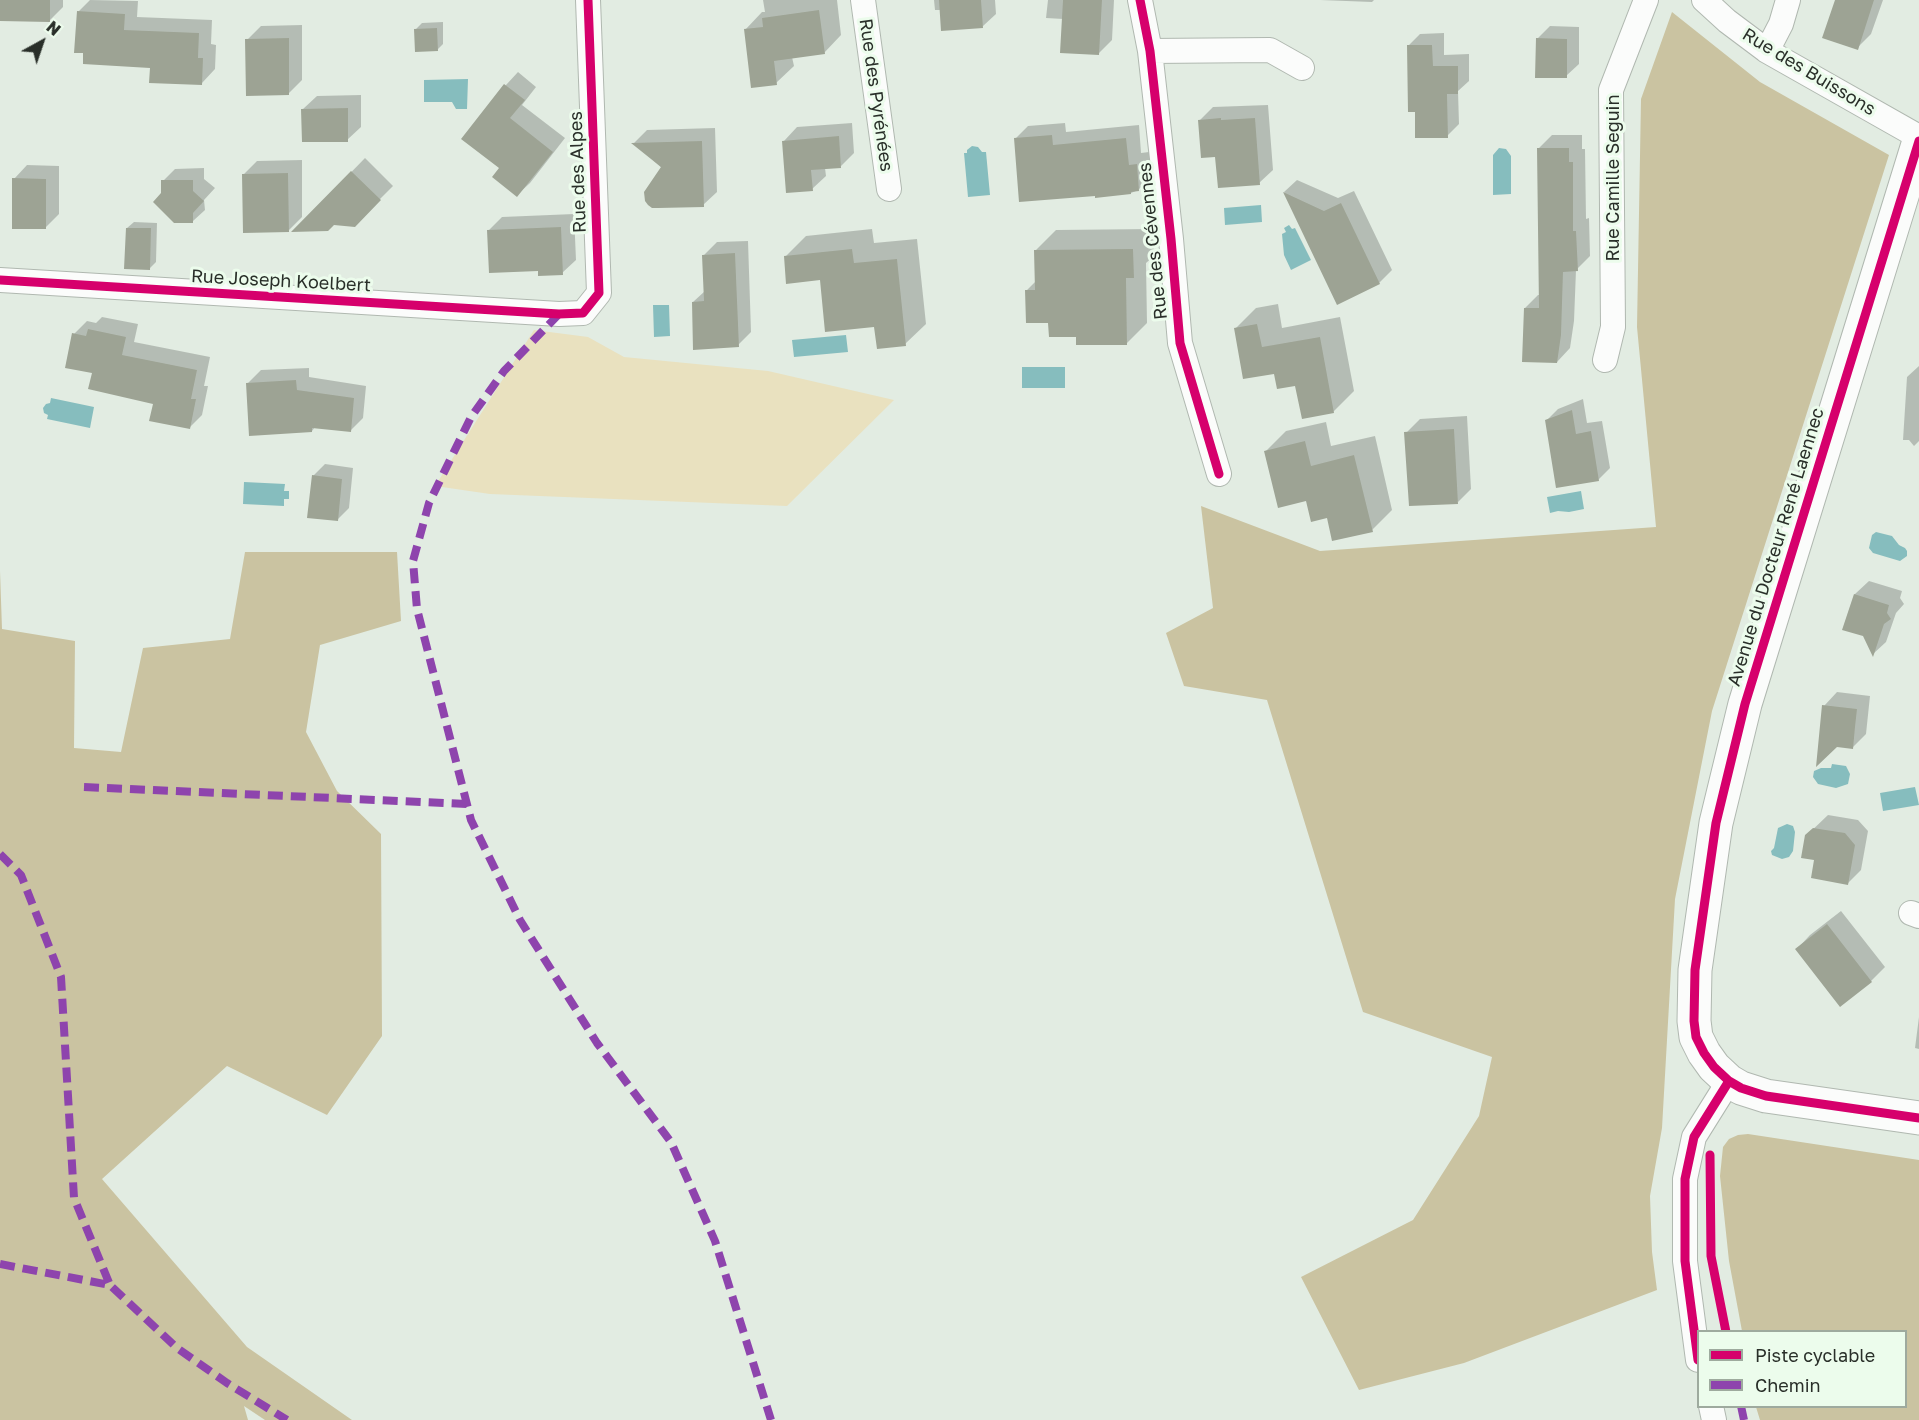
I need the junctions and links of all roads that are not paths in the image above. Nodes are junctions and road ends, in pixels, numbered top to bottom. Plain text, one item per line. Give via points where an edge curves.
1 (588, 0) edge
2 (863, 0) edge
3 (1140, 0) edge
4 (1646, 0) edge
5 (1704, 0) edge
6 (1788, 0) edge
7 (1150, 51) junction
8 (1767, 51) junction
9 (1302, 68) dead end
10 (1919, 136) edge
11 (1919, 141) edge
12 (1912, 187) edge
13 (889, 189) dead end
14 (0, 280) edge
15 (559, 314) joint
16 (1605, 360) dead end
17 (1219, 474) dead end
18 (1729, 1081) junction
19 (1919, 1118) edge
20 (1697, 1352) edge

1 - 15 street, Rue des Alpes via 600,293 583,313
2 - 13 street, Rue des Pyrénées
3 - 7 street, Rue des Cévennes
4 - 16 street, Rue Camille Seguin via 1611,90 1613,327
5 - 8 street, Rue des Buissons
6 - 8 street
7 - 9 street via 1270,50
7 - 17 street, Rue des Cévennes via 1180,343
8 - 10 street, Rue des Buissons
11 - 12 street, Avenue du Docteur René Laennec
12 - 18 street, Avenue du Docteur René Laennec via 1745,704 1716,823 1695,970 1694,1022 1704,1053
14 - 15 street, Rue Joseph Koelbert
18 - 19 street via 1766,1096
18 - 20 street via 1694,1137 1685,1179 1685,1261

